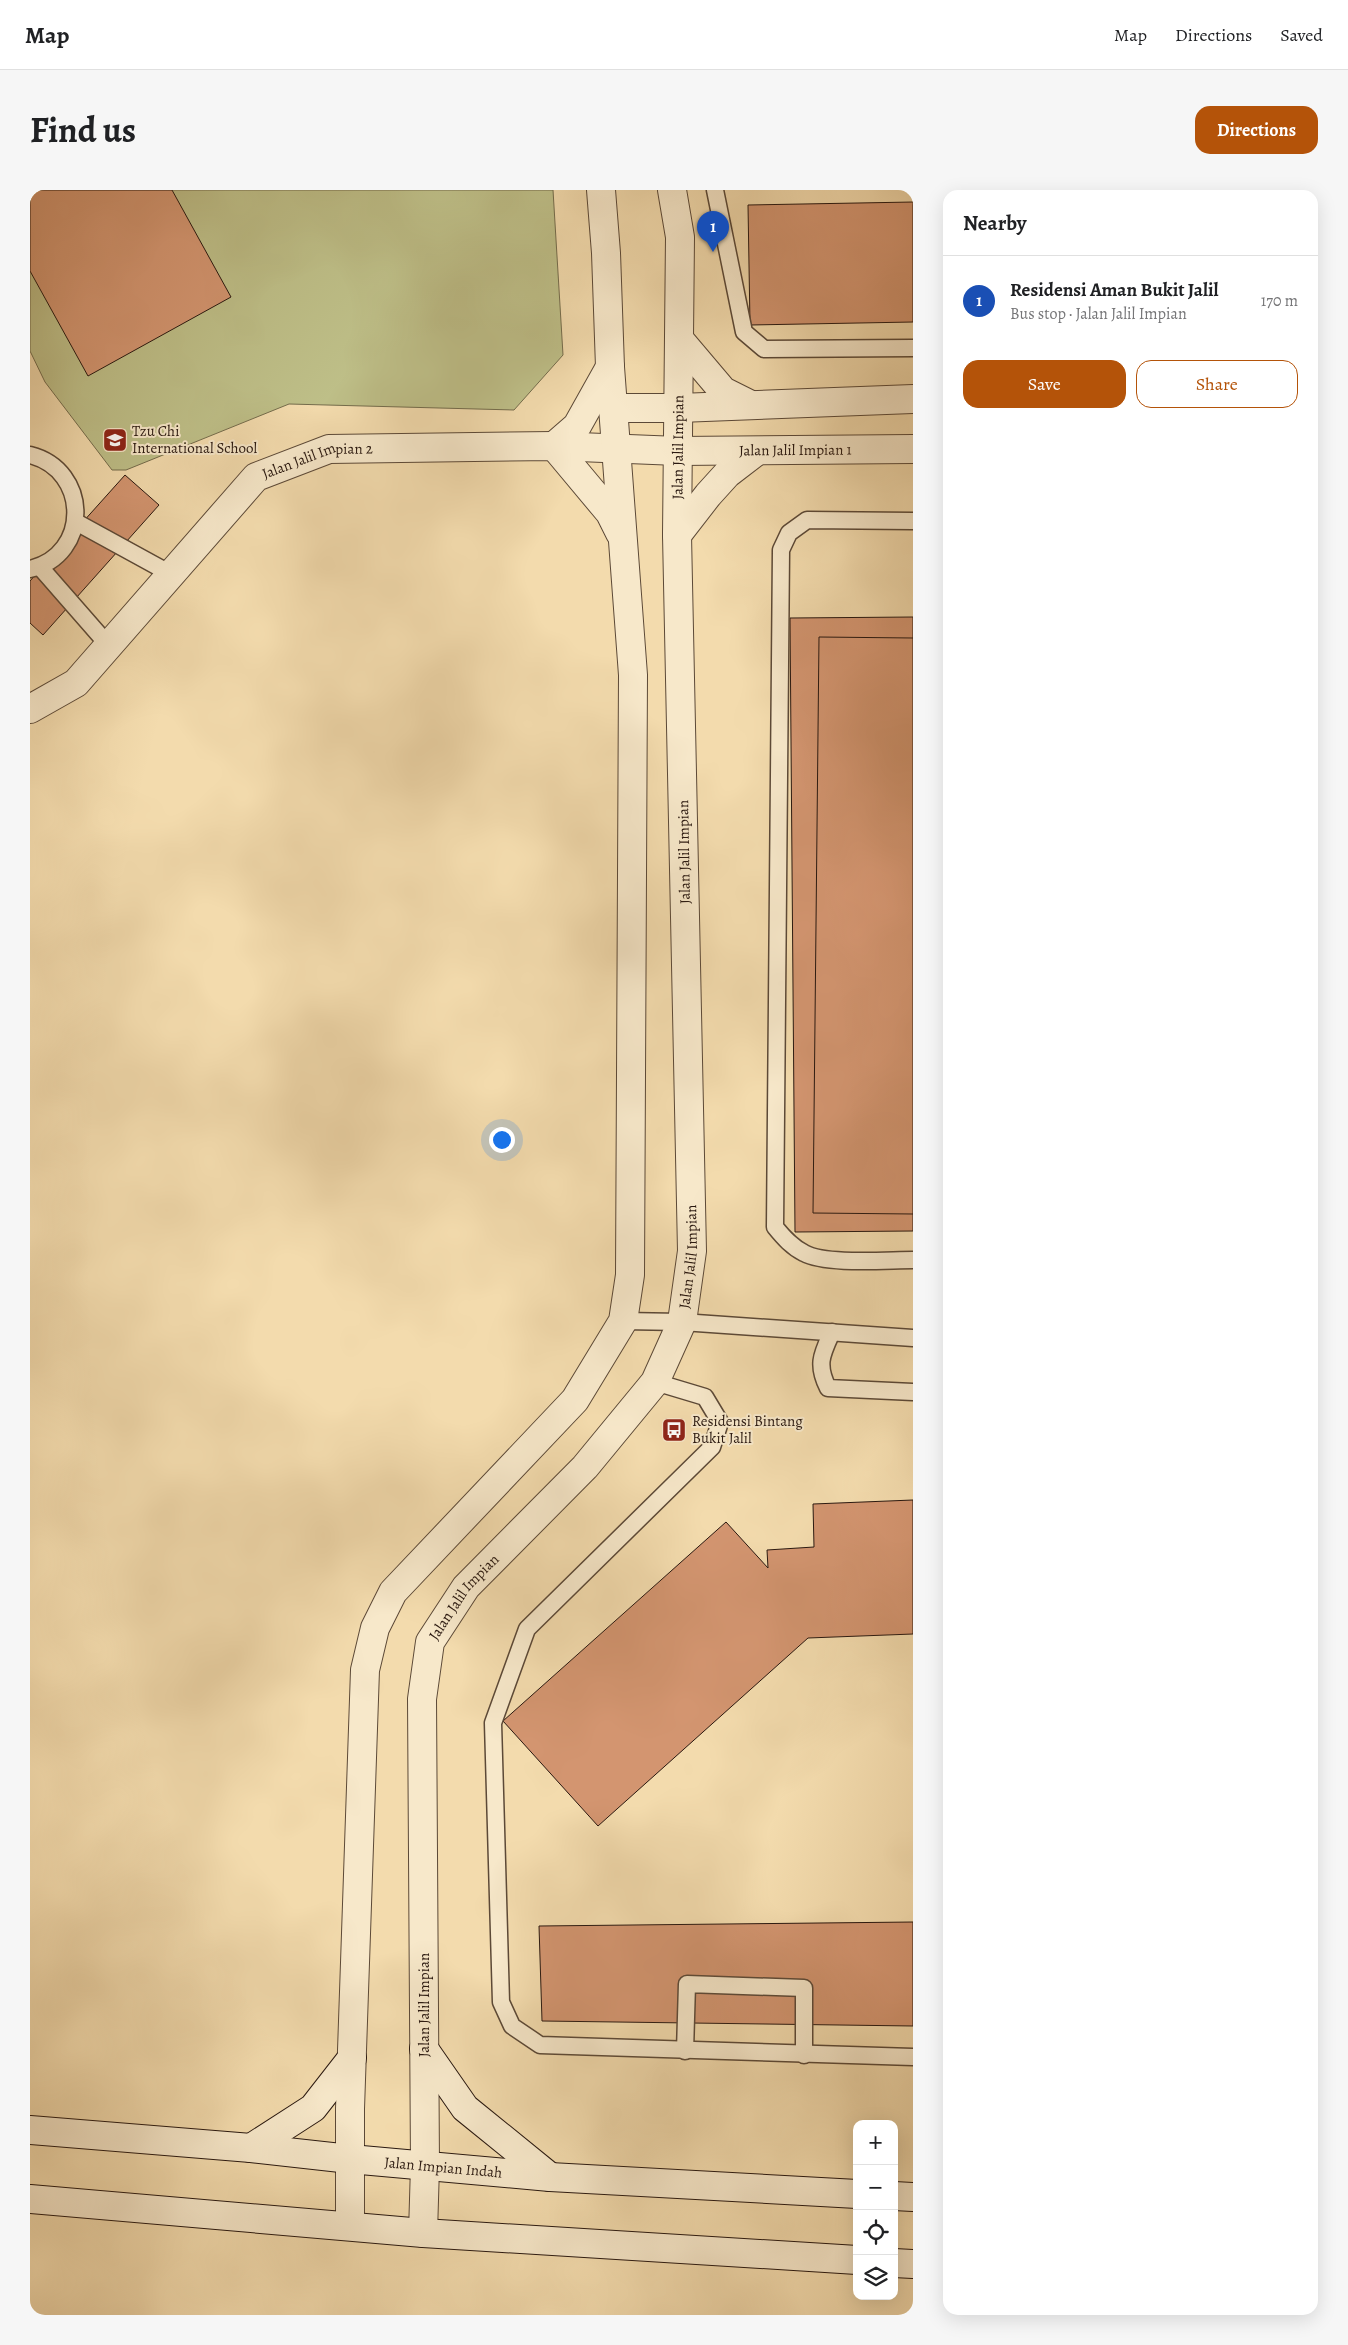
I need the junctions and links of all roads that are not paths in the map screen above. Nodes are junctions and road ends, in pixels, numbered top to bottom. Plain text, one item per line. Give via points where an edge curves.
1 (602, 190) edge
2 (672, 190) edge
3 (715, 190) edge
4 (679, 339) junction
5 (913, 348) edge
6 (610, 367) junction
7 (913, 399) edge
8 (749, 404) junction
9 (613, 408) junction
10 (679, 408) junction
11 (554, 446) junction
12 (616, 448) junction
13 (913, 449) edge
14 (678, 450) junction
15 (757, 450) junction
16 (30, 455) edge
17 (913, 521) edge
18 (76, 522) junction
19 (677, 535) junction
20 (622, 537) junction
21 (35, 568) edge
22 (171, 574) junction
23 (108, 646) junction
24 (30, 709) edge
25 (913, 1260) edge
26 (623, 1321) junction
27 (682, 1322) junction
28 (832, 1332) junction
29 (913, 1338) edge
30 (655, 1382) junction
31 (913, 1392) edge
32 (424, 2049) junction
33 (684, 2051) junction
34 (804, 2055) junction
35 (352, 2058) junction
36 (913, 2058) edge
37 (30, 2130) edge
38 (251, 2148) junction
39 (350, 2159) junction
40 (425, 2166) junction
41 (550, 2177) junction
42 (853, 2194) edge
43 (898, 2196) edge
44 (913, 2197) edge
45 (30, 2199) edge
46 (350, 2226) junction
47 (423, 2233) junction
48 (853, 2260) edge
49 (898, 2263) edge
50 (913, 2264) edge

1 - 6 street
2 - 4 street, Jalan Jalil Impian via 680,237
3 - 5 lane via 744,332 764,349
4 - 8 street via 723,391
4 - 10 street, Jalan Jalil Impian
6 - 9 street
6 - 11 street via 578,426
7 - 8 street
8 - 10 street
9 - 10 street
9 - 12 street
10 - 14 street, Jalan Jalil Impian
11 - 12 street, Jalan Jalil Impian 2
11 - 20 street via 610,513
11 - 22 street, Jalan Jalil Impian 2 via 329,449 256,477
12 - 14 street, Jalan Jalil Impian 1
12 - 20 street
13 - 15 street, Jalan Jalil Impian 1
14 - 15 street, Jalan Jalil Impian 1
14 - 19 street, Jalan Jalil Impian
15 - 19 street via 727,474
16 - 18 lane via 56,468 69,483 76,502
17 - 25 lane via 807,520 789,533 781,550 776,1227 790,1244 823,1259
18 - 21 lane via 69,540 56,556
18 - 22 lane
19 - 27 street, Jalan Jalil Impian via 692,1251
20 - 26 street via 632,675 630,1275
21 - 23 lane
22 - 23 street, Jalan Jalil Impian 2
23 - 24 street, Jalan Jalil Impian 2 via 76,683
26 - 27 lane
26 - 35 street via 575,1400 393,1592 375,1628 364,1670
27 - 28 lane
27 - 30 street, Jalan Jalil Impian
28 - 29 lane
28 - 31 lane via 822,1356 821,1374 828,1388
30 - 32 street, Jalan Jalil Impian via 585,1467 466,1587 430,1642 422,1700
30 - 33 lane via 705,1397 720,1422 712,1447 527,1629 493,1723 501,2002 512,2026 540,2045
32 - 40 street, Jalan Jalil Impian
32 - 41 street via 465,2108
33 - 34 lane
33 - 34 lane via 687,1984 804,1988
34 - 36 lane
35 - 38 street via 312,2108
35 - 39 street
37 - 38 street, Jalan Impian Indah
38 - 39 street, Jalan Impian Indah
39 - 40 street, Jalan Impian Indah
39 - 46 street
40 - 41 street, Jalan Impian Indah
40 - 47 street, Jalan Jalil Impian
41 - 42 street, Jalan Impian Indah
43 - 44 street
45 - 46 street
46 - 47 street
47 - 48 street
49 - 50 street

